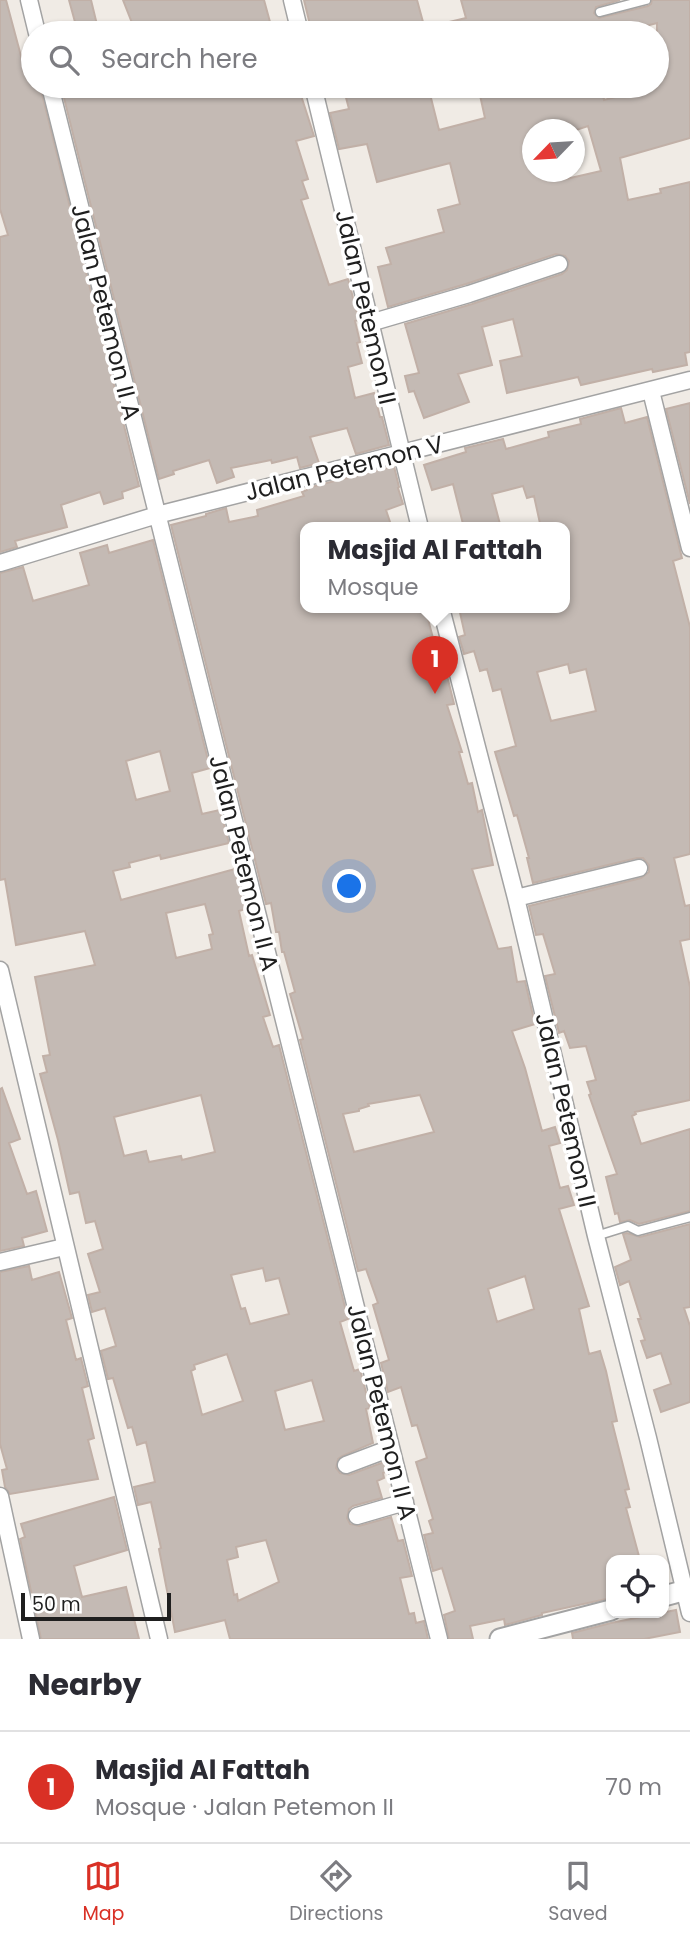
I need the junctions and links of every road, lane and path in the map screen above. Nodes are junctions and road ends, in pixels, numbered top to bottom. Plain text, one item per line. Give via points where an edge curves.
1 (29, 0) edge
2 (292, 0) edge
3 (646, 0) edge
4 (600, 12) dead end
5 (34, 21) edge
6 (297, 21) edge
7 (53, 98) edge
8 (316, 98) edge
9 (559, 264) dead end
10 (370, 323) junction
11 (690, 380) edge
12 (651, 391) junction
13 (401, 454) junction
14 (157, 515) junction
15 (418, 522) edge
16 (690, 548) edge
17 (0, 563) edge
18 (442, 613) edge
19 (639, 868) dead end
20 (516, 898) junction
21 (0, 970) edge
22 (690, 1217) edge
23 (596, 1236) junction
24 (64, 1247) junction
25 (0, 1262) edge
26 (391, 1448) junction
27 (346, 1465) dead end
28 (0, 1496) edge
29 (405, 1502) junction
30 (357, 1516) dead end
31 (687, 1590) edge
32 (669, 1595) edge
33 (606, 1611) edge
34 (690, 1613) edge
35 (31, 1639) edge
36 (159, 1639) edge
37 (439, 1639) edge
38 (500, 1639) edge

1 - 5 street
2 - 6 street
3 - 4 lane
7 - 14 street, Jalan Petemon II A
8 - 10 street, Jalan Petemon II
9 - 10 street
10 - 13 street, Jalan Petemon II
11 - 12 street, Jalan Petemon V
12 - 13 street, Jalan Petemon V
12 - 16 street
13 - 14 street, Jalan Petemon V
13 - 15 street, Jalan Petemon II
14 - 17 street, Jalan Petemon V
14 - 26 street, Jalan Petemon II A
18 - 20 street, Jalan Petemon II
19 - 20 street
20 - 23 street, Jalan Petemon II
21 - 24 street
22 - 23 lane
23 - 31 street, Jalan Petemon II
24 - 25 street
24 - 36 street
26 - 27 street
26 - 29 street, Jalan Petemon II A
28 - 35 street
29 - 30 street
29 - 37 street, Jalan Petemon II A
31 - 32 street
31 - 34 street, Jalan Petemon II
33 - 38 street

